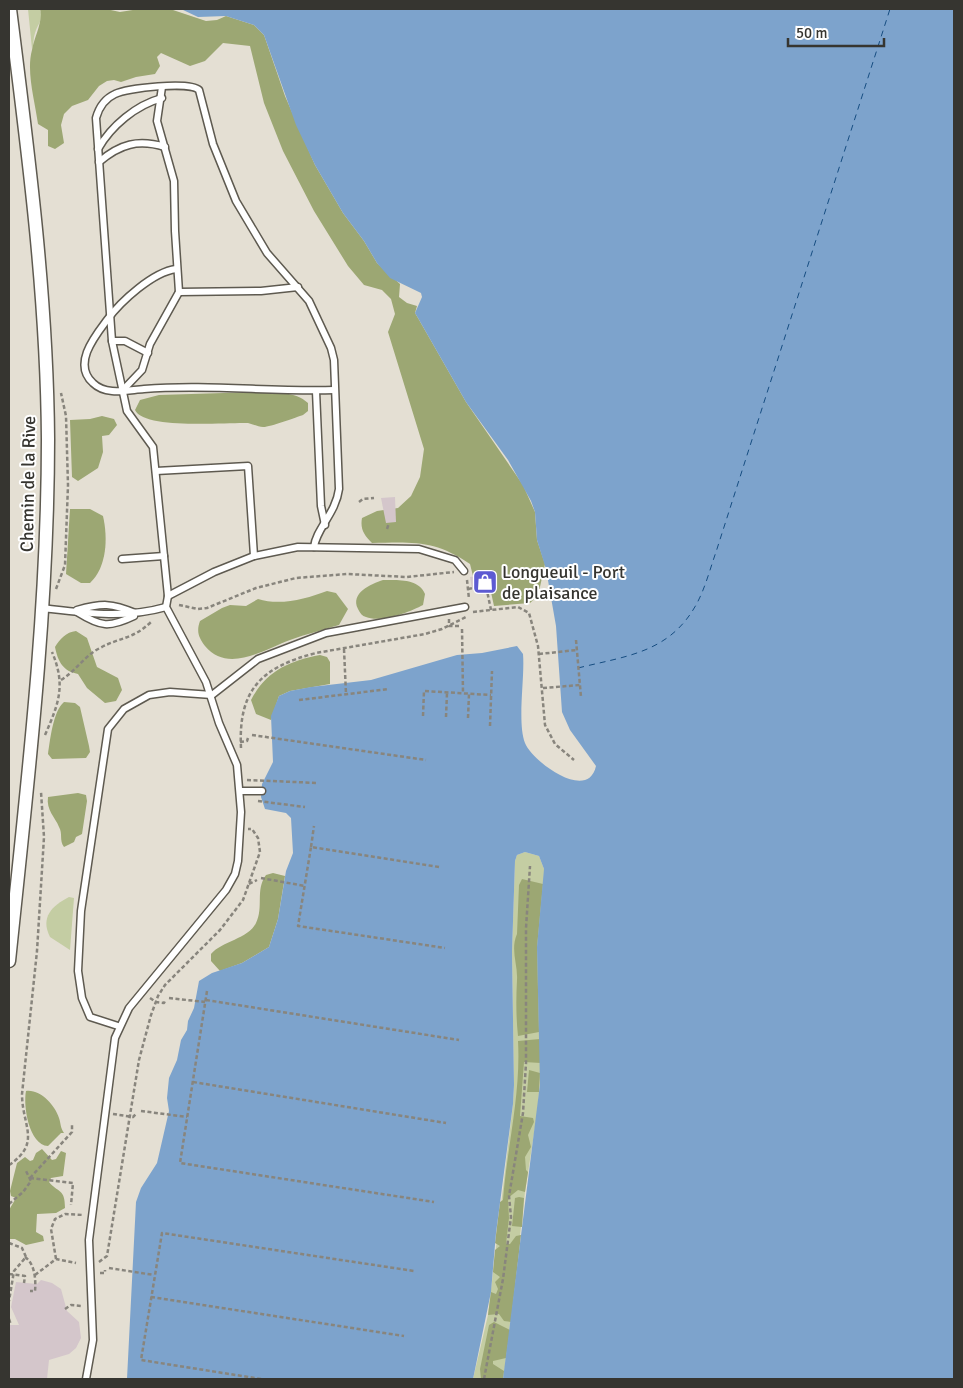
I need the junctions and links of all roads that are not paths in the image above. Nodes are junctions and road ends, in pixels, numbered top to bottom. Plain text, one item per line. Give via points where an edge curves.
1 (10, 9) edge
2 (162, 87) junction
3 (162, 98) junction
4 (165, 147) junction
5 (98, 148) junction
6 (99, 162) junction
7 (176, 269) junction
8 (298, 287) junction
9 (179, 292) junction
10 (110, 316) junction
11 (112, 341) junction
12 (148, 353) junction
13 (334, 390) junction
14 (122, 391) junction
15 (316, 391) junction
16 (156, 470) junction
17 (325, 525) junction
18 (314, 547) junction
19 (164, 556) junction
20 (254, 556) junction
21 (122, 559) dead end
22 (464, 571) dead end
23 (168, 596) junction
24 (166, 607) junction
25 (465, 607) dead end
26 (42, 608) junction
27 (74, 610) junction
28 (137, 614) junction
29 (212, 695) junction
30 (240, 791) junction
31 (262, 791) dead end
32 (9, 960) edge
33 (118, 1026) junction
34 (86, 1379) edge

1 - 26 street, Chemin de la Rive via 32,186 45,351 48,463
2 - 3 lane
2 - 5 lane via 124,91 106,99 96,118
2 - 8 lane via 191,85 199,90 213,144 236,201 259,242
3 - 4 lane via 157,121
3 - 5 lane via 136,110 107,135
4 - 6 lane via 145,142 123,145
4 - 7 lane via 174,182
5 - 6 lane
6 - 10 lane
7 - 9 lane
7 - 10 lane via 159,274 127,298
8 - 9 lane
8 - 13 lane via 309,301 332,348
9 - 12 lane
10 - 11 lane
10 - 14 lane via 86,352 87,373 99,388
11 - 12 lane via 126,341
11 - 14 lane
12 - 14 lane via 142,370
13 - 15 lane
13 - 17 lane via 340,489
14 - 15 lane via 197,388
14 - 16 lane via 127,411 150,442
15 - 17 lane
16 - 19 lane
16 - 20 lane via 248,466
17 - 18 lane
18 - 20 lane
18 - 22 lane via 420,548 450,557
19 - 21 lane
19 - 23 lane
20 - 23 lane
23 - 24 lane
24 - 28 lane
24 - 29 lane
25 - 29 lane via 326,633 258,659
26 - 27 lane
26 - 32 street, Chemin de la Rive
27 - 28 lane via 98,604 116,605
27 - 28 lane via 96,624 116,625
29 - 30 lane via 219,723 237,765
29 - 33 lane via 170,692 148,695 124,709 108,729 81,911 78,971 84,1006 90,1017
30 - 31 lane
30 - 33 lane via 238,861 231,882
33 - 34 lane via 89,1240 93,1340

